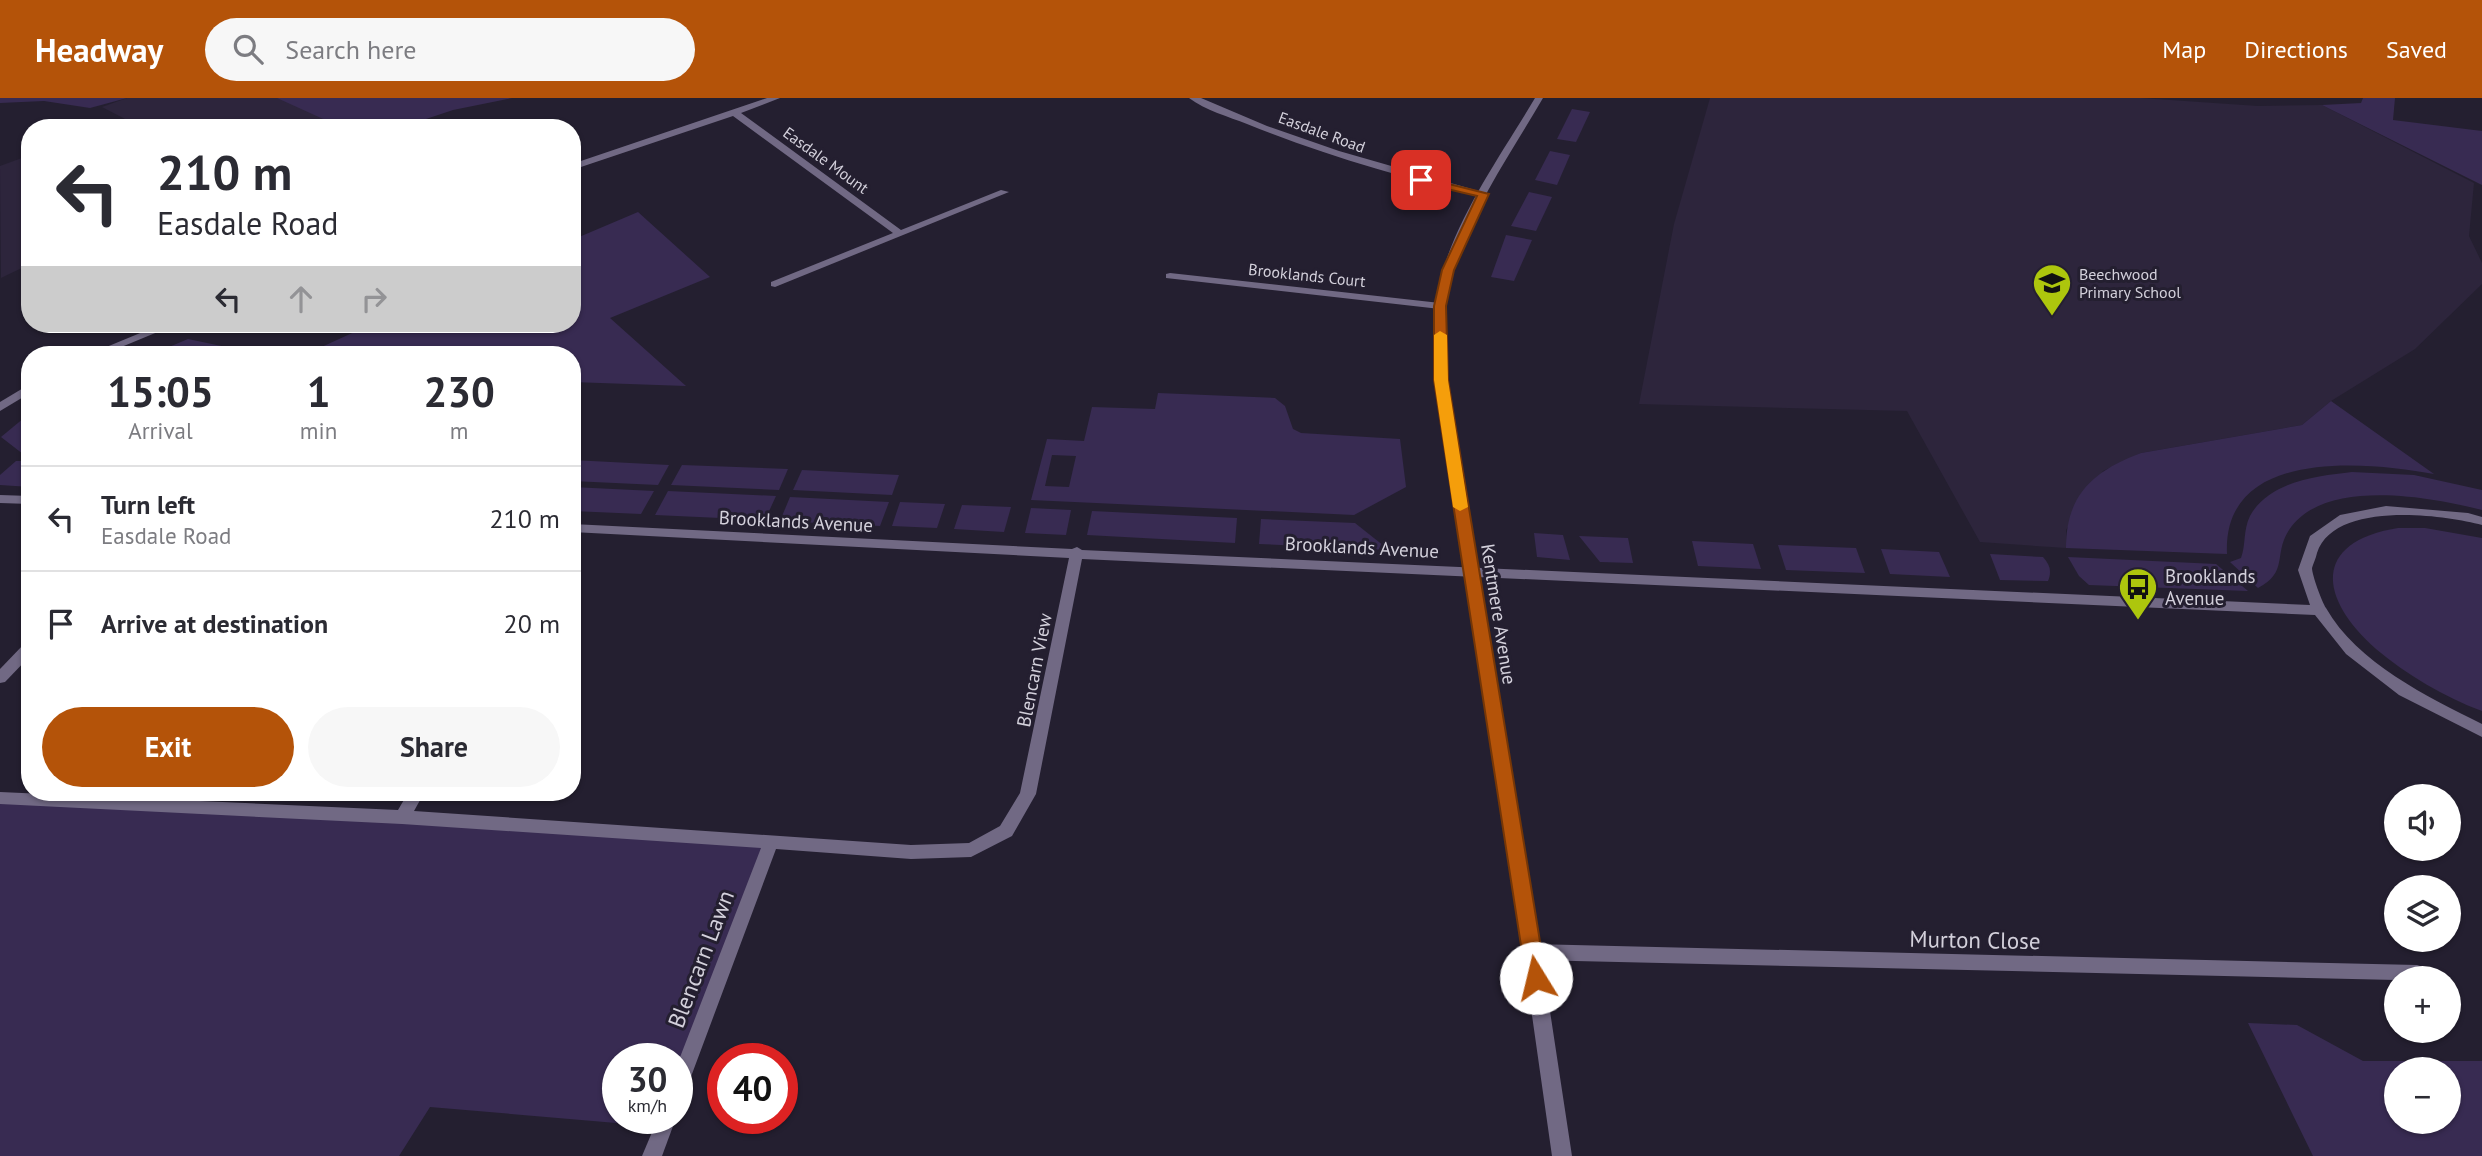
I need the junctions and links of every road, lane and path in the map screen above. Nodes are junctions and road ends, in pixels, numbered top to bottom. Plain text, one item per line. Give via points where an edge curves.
1 (776, 98) edge
2 (1194, 98) edge
3 (1539, 98) edge
4 (734, 112) junction
5 (581, 164) edge
6 (1004, 192) dead end
7 (1484, 194) junction
8 (899, 233) junction
9 (1170, 276) dead end
10 (775, 284) dead end
11 (1440, 306) junction
12 (148, 333) edge
13 (116, 346) edge
14 (21, 394) edge
15 (0, 407) edge
16 (0, 499) edge
17 (21, 500) edge
18 (2482, 522) edge
19 (581, 528) edge
20 (1077, 552) junction
21 (1470, 571) junction
22 (2319, 610) junction
23 (21, 656) edge
24 (0, 678) edge
25 (2482, 731) edge
26 (0, 799) edge
27 (21, 800) edge
28 (45, 801) edge
29 (411, 801) edge
30 (402, 817) junction
31 (770, 845) junction
32 (1532, 952) junction
33 (2384, 972) edge
34 (693, 1048) edge
35 (661, 1134) edge
36 (652, 1156) edge
37 (1562, 1156) edge

1 - 4 street
2 - 7 street, Easdale Road via 1367,165
3 - 7 street, Kentmere Avenue
4 - 5 street
4 - 8 street, Easdale Mount
6 - 8 street
7 - 11 street, Kentmere Avenue via 1448,270
8 - 10 street
9 - 11 street, Brooklands Court
11 - 21 street, Kentmere Avenue via 1441,380
12 - 13 street
14 - 15 street
16 - 17 street
18 - 22 street via 2386,510 2345,518 2315,538 2305,570
19 - 20 street, Brooklands Avenue
20 - 21 street, Brooklands Avenue
20 - 31 street, Blencarn View via 1028,794 1006,831 971,850
21 - 22 street, Brooklands Avenue
21 - 32 street, Kentmere Avenue
22 - 25 street via 2351,650 2404,691
23 - 24 street
26 - 27 street, Blencarn View
28 - 30 street, Blencarn View
29 - 30 street
30 - 31 street, Blencarn View
31 - 34 street, Blencarn Lawn
32 - 33 street, Murton Close
32 - 37 street, Kentmere Avenue
35 - 36 street

